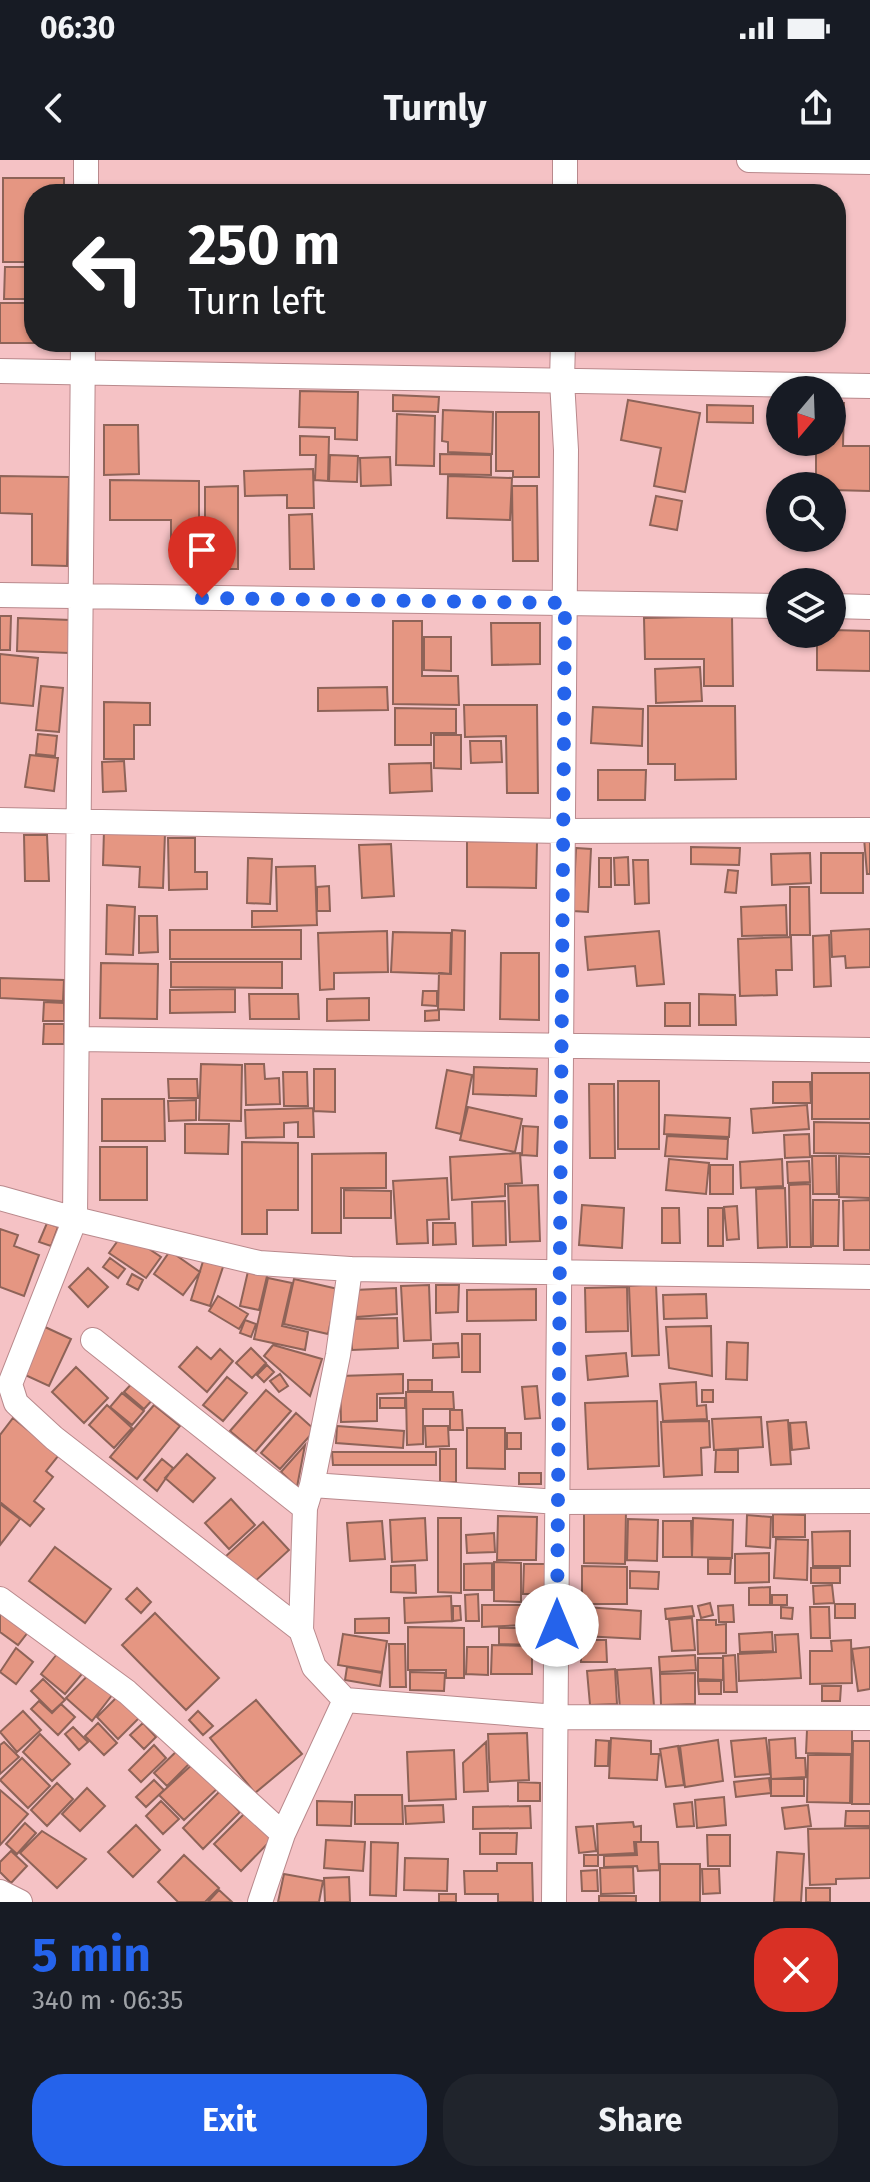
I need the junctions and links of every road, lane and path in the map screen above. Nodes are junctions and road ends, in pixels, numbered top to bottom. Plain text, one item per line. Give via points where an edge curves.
1 (86, 160) edge
2 (565, 160) edge
3 (749, 160) edge
4 (870, 162) edge
5 (86, 184) edge
6 (565, 184) edge
7 (83, 352) edge
8 (563, 352) edge
9 (0, 371) edge
10 (82, 372) junction
11 (562, 381) junction
12 (870, 386) edge
13 (0, 595) edge
14 (81, 596) junction
15 (565, 603) junction
16 (766, 606) edge
17 (846, 606) edge
18 (870, 607) edge
19 (0, 820) edge
20 (80, 823) junction
21 (870, 830) edge
22 (563, 831) junction
23 (78, 1039) junction
24 (561, 1046) junction
25 (870, 1050) edge
26 (0, 1198) edge
27 (75, 1219) junction
28 (350, 1269) junction
29 (560, 1272) junction
30 (870, 1277) edge
31 (93, 1340) dead end
32 (308, 1496) junction
33 (870, 1501) edge
34 (558, 1502) junction
35 (0, 1599) edge
36 (301, 1630) junction
37 (345, 1700) junction
38 (556, 1717) junction
39 (870, 1718) edge
40 (283, 1834) junction
41 (0, 1892) edge
42 (20, 1902) edge
43 (260, 1902) edge
44 (554, 1902) edge

1 - 5 street
2 - 6 street
3 - 4 street
7 - 10 street
8 - 11 street
9 - 10 street
10 - 11 street
10 - 14 street
11 - 12 street
11 - 15 street
13 - 14 street
14 - 15 street
14 - 20 street
15 - 16 street
15 - 22 street
17 - 18 street
19 - 20 street
20 - 22 street
20 - 23 street
21 - 22 street
22 - 24 street
23 - 24 street
23 - 27 street
24 - 25 street
24 - 29 street
26 - 27 street
27 - 28 street via 259,1263
27 - 36 street via 10,1384 16,1403
28 - 29 street
28 - 32 street
29 - 30 street
29 - 34 street
31 - 32 street
32 - 34 street
32 - 36 street
33 - 34 street
34 - 38 street
35 - 40 street via 127,1692
36 - 37 street via 314,1667
37 - 38 street
37 - 40 street
38 - 39 street
38 - 44 street
40 - 43 street
41 - 42 street

